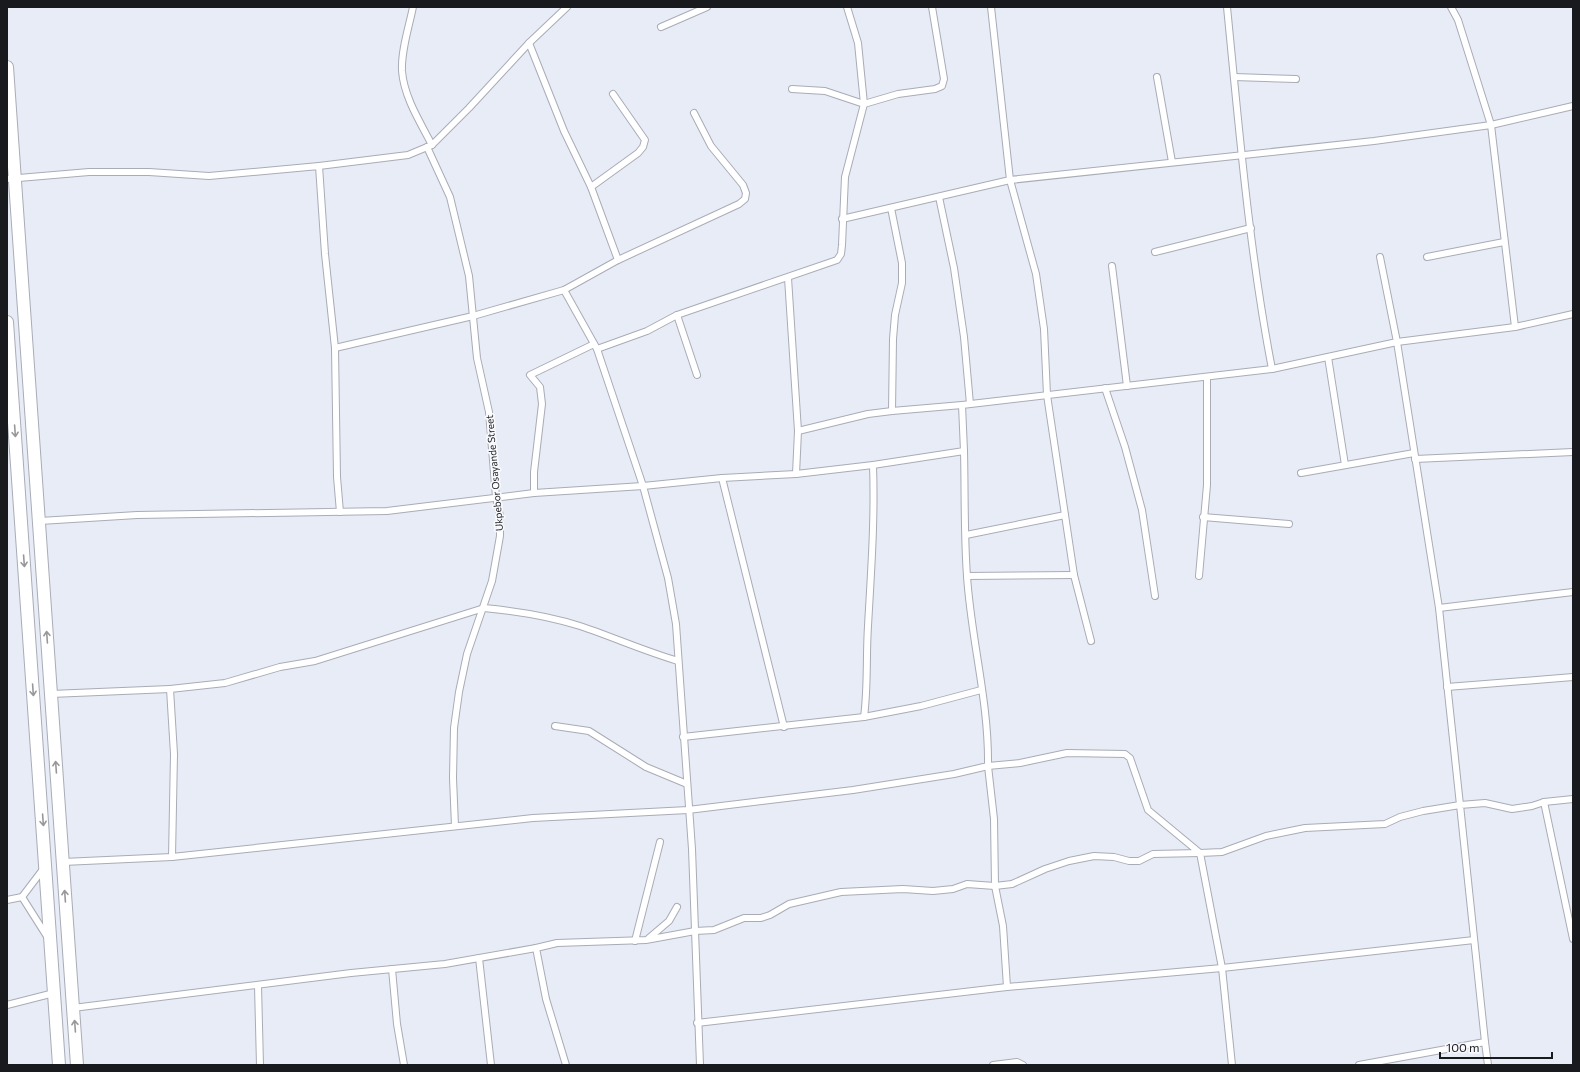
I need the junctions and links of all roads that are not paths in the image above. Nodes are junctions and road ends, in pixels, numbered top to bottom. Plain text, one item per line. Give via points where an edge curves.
1 (413, 7) edge
2 (567, 7) edge
3 (707, 7) edge
4 (847, 7) edge
5 (932, 7) edge
6 (991, 7) edge
7 (1227, 7) edge
8 (1451, 7) edge
9 (661, 27) dead end
10 (529, 43) junction
11 (7, 67) edge
12 (1157, 77) dead end
13 (1234, 77) junction
14 (1296, 79) dead end
15 (792, 89) dead end
16 (613, 94) dead end
17 (864, 104) junction
18 (1573, 106) edge
19 (694, 113) dead end
20 (1491, 125) junction
21 (429, 146) junction
22 (1242, 155) junction
23 (1172, 162) junction
24 (318, 166) junction
25 (11, 179) edge
26 (1010, 180) junction
27 (591, 187) junction
28 (939, 197) junction
29 (892, 208) junction
30 (842, 219) junction
31 (1251, 228) junction
32 (1504, 242) junction
33 (1155, 252) dead end
34 (1380, 257) dead end
35 (1427, 257) dead end
36 (618, 260) junction
37 (1112, 266) dead end
38 (788, 278) junction
39 (564, 290) junction
40 (1573, 314) edge
41 (473, 316) junction
42 (677, 316) junction
43 (7, 322) edge
44 (1515, 328) junction
45 (1397, 342) junction
46 (595, 346) junction
47 (335, 348) junction
48 (1328, 357) junction
49 (1272, 369) junction
50 (697, 375) dead end
51 (1207, 378) junction
52 (1127, 386) junction
53 (1105, 388) junction
54 (1046, 395) junction
55 (970, 404) junction
56 (962, 405) junction
57 (892, 411) junction
58 (798, 431) junction
59 (964, 451) junction
60 (1573, 452) edge
61 (1415, 456) junction
62 (873, 465) junction
63 (1345, 465) junction
64 (1301, 473) dead end
65 (796, 474) junction
66 (722, 478) junction
67 (643, 486) junction
68 (534, 493) junction
69 (496, 497) junction
70 (340, 512) junction
71 (1064, 515) junction
72 (1203, 517) junction
73 (40, 521) junction
74 (1289, 524) dead end
75 (966, 535) junction
76 (1074, 575) junction
77 (967, 576) junction
78 (1199, 576) dead end
79 (1573, 592) edge
80 (1155, 596) dead end
81 (484, 608) junction
82 (1439, 608) junction
83 (1091, 641) dead end
84 (678, 661) junction
85 (1573, 677) edge
86 (1447, 687) junction
87 (170, 689) junction
88 (982, 690) junction
89 (51, 694) junction
90 (864, 717) junction
91 (555, 726) dead end
92 (784, 727) junction
93 (683, 737) junction
94 (988, 766) junction
95 (687, 784) junction
96 (1573, 799) edge
97 (1544, 802) junction
98 (1460, 805) junction
99 (688, 810) junction
100 (455, 826) junction
101 (660, 842) dead end
102 (1200, 853) junction
103 (172, 857) junction
104 (63, 862) junction
105 (46, 866) junction
106 (995, 886) junction
107 (22, 897) junction
108 (7, 900) edge
109 (677, 907) dead end
110 (695, 930) junction
111 (1573, 939) edge
112 (646, 940) junction
113 (1474, 940) junction
114 (50, 941) junction
115 (636, 941) junction
116 (536, 948) junction
117 (479, 958) junction
118 (1222, 968) junction
119 (392, 969) junction
120 (258, 986) junction
121 (1007, 988) junction
122 (54, 993) junction
123 (7, 1005) edge
124 (73, 1008) junction
125 (697, 1023) junction
126 (1485, 1042) junction
127 (58, 1065) edge
128 (77, 1065) edge
129 (260, 1065) edge
130 (404, 1065) edge
131 (491, 1065) edge
132 (566, 1065) edge
133 (700, 1065) edge
134 (993, 1065) edge
135 (1023, 1065) edge
136 (1232, 1065) edge
137 (1359, 1065) edge
138 (1488, 1065) edge

1 - 21 street, Ukpebor Osayande Street via 402,71 405,87
2 - 10 street
3 - 9 street
4 - 17 street via 858,43
5 - 17 street via 944,79 942,86 898,94
6 - 26 street
7 - 13 street
8 - 20 street via 1458,20
10 - 21 street via 470,108
10 - 27 street via 564,131
11 - 25 highway
12 - 23 street
13 - 14 street
13 - 22 street
15 - 17 street via 825,91
16 - 27 street via 645,140 638,153
17 - 30 street via 845,177
18 - 20 street
19 - 36 street via 711,146 743,185 745,200
20 - 22 street
20 - 32 street
21 - 24 street via 408,155
21 - 41 street, Ukpebor Osayande Street via 450,197 469,276
22 - 23 street
22 - 31 street
23 - 26 street
24 - 25 street via 209,176 89,172
24 - 47 street
25 - 73 highway
26 - 28 street
26 - 54 street via 1036,274 1044,328
27 - 36 street
28 - 29 street
28 - 55 street via 954,268
29 - 30 street
29 - 57 street via 902,263 902,283 893,338
30 - 38 street via 841,254 837,260
31 - 33 street
31 - 49 street via 1261,316
32 - 35 street
32 - 44 street
34 - 45 street
36 - 39 street
37 - 52 street
38 - 42 street
38 - 58 street
39 - 41 street
39 - 46 street
40 - 44 street
41 - 47 street
41 - 69 street, Ukpebor Osayande Street via 477,358 489,412
42 - 46 street via 648,331
42 - 50 street
43 -> 105 highway
44 - 45 street
45 - 48 street
45 - 61 street
46 - 67 street
46 - 68 street via 530,375 540,387 542,404
47 - 70 street
48 - 49 street
48 - 63 street
49 - 51 street
51 - 52 street
51 - 72 street via 1207,486
52 - 53 street
53 - 54 street
53 - 80 street via 1125,447 1142,510
54 - 55 street
54 - 71 street
55 - 56 street
56 - 57 street
56 - 59 street
57 - 58 street via 868,414
58 - 65 street
59 - 62 street
59 - 75 street
60 - 61 street
61 - 63 street
61 - 82 street
62 - 65 street
62 - 90 street via 872,571
63 - 64 street
65 - 66 street
66 - 67 street
66 - 92 street
67 - 68 street
67 - 84 street via 673,600
68 - 69 street
69 - 70 street via 387,510
69 - 81 street, Ukpebor Osayande Street via 500,516 500,536
70 - 73 street via 137,515
71 - 75 street
71 - 76 street
72 - 74 street
72 - 78 street
89 -> 73 highway
75 - 77 street
76 - 77 street
76 - 83 street
77 - 88 street
79 - 82 street
81 - 84 street via 508,610 579,626
81 - 87 street via 315,662 280,667 225,683
81 - 100 street, Ukpebor Osayande Street via 476,623 467,654 454,728
82 - 86 street
84 - 93 street
85 - 86 street
86 - 98 street
87 - 89 street
87 - 103 street via 174,754
88 - 90 street
88 - 94 street
104 -> 89 highway
90 - 92 street
91 - 95 street via 589,731 646,767
92 - 93 street
93 - 95 street
94 - 99 street via 853,790
94 - 102 street via 1020,763 1067,753 1125,754 1130,758 1148,810
94 - 106 street via 994,819
95 - 99 street
96 - 97 street
97 - 98 street via 1512,809 1486,803
97 - 111 street
98 - 102 street via 1415,813 1385,824 1305,828 1266,836 1222,852
98 - 113 street
99 - 100 street via 533,818
99 - 110 street
100 - 103 street
101 - 115 street
102 - 106 street via 1153,854 1138,861 1114,856 1094,856 1069,861 1012,884
102 - 118 street
103 - 104 street
124 -> 104 highway
105 - 107 street
105 - 114 highway
106 - 110 street via 967,884 953,889 933,891 904,889 841,892 789,904 770,915 744,918 723,928
106 - 121 street via 1003,926
107 - 108 street
107 - 114 street
109 - 112 street via 669,920
110 - 112 street
110 - 125 street
112 - 115 street
113 - 118 street
113 - 126 street
114 - 122 highway
115 - 116 street via 557,943
116 - 117 street
116 - 132 street via 546,999
117 - 119 street
117 - 131 street
118 - 121 street
118 - 136 street
119 - 120 street
119 - 130 street
120 - 124 street
120 - 129 street
121 - 125 street
122 - 123 street
122 - 127 highway
128 -> 124 highway
125 - 133 street
126 - 137 street
126 - 138 street
134 - 135 street via 1017,1062

